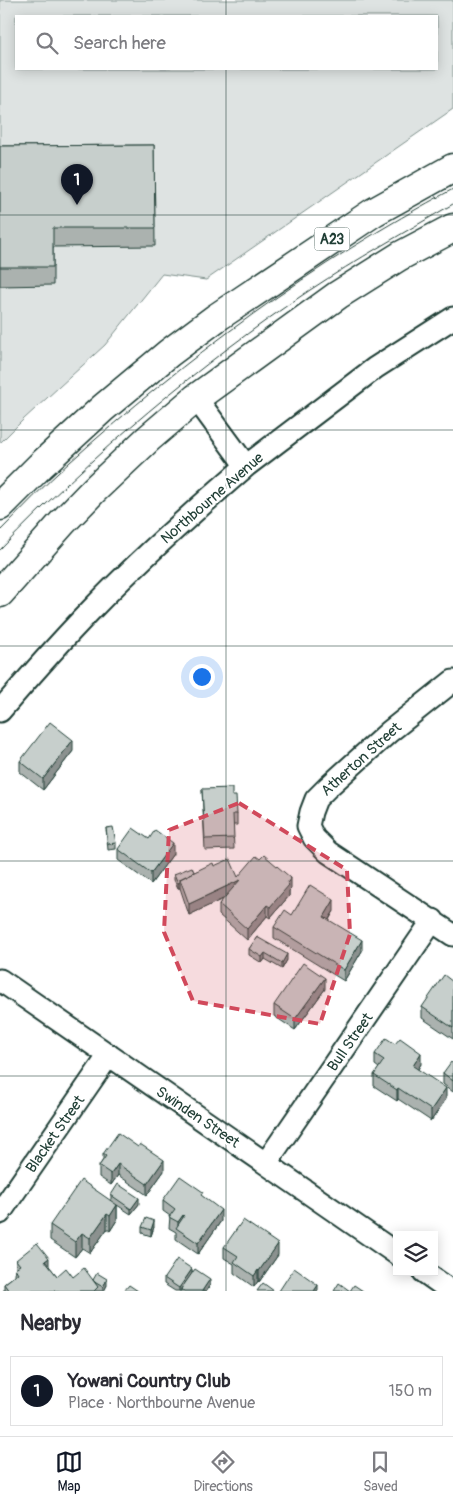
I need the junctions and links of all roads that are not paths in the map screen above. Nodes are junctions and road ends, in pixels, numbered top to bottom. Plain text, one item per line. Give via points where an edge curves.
1 (453, 168) edge
2 (453, 228) edge
3 (453, 318) edge
4 (196, 398) junction
5 (246, 466) junction
6 (0, 506) edge
7 (0, 593) edge
8 (453, 682) edge
9 (0, 711) edge
10 (433, 920) junction
11 (453, 934) edge
12 (0, 980) edge
13 (109, 1056) junction
14 (266, 1163) junction
15 (0, 1213) edge
16 (393, 1251) edge
17 (430, 1276) edge
18 (451, 1291) edge

1 - 6 highway, A23 via 374,212 169,353 103,408
2 - 4 highway via 338,295
3 - 5 street, Northbourne Avenue via 376,368
4 - 5 street
4 - 7 highway via 94,490
5 - 9 street, Northbourne Avenue via 93,608
8 - 10 street, Atherton Street via 389,732 328,787 316,799 308,826 314,838 328,852
10 - 11 street, Atherton Street
10 - 14 street, Bull Street
12 - 13 street, Swinden Street
13 - 14 street, Swinden Street
13 - 15 street, Blacket Street
14 - 16 street, Swinden Street
17 - 18 street

